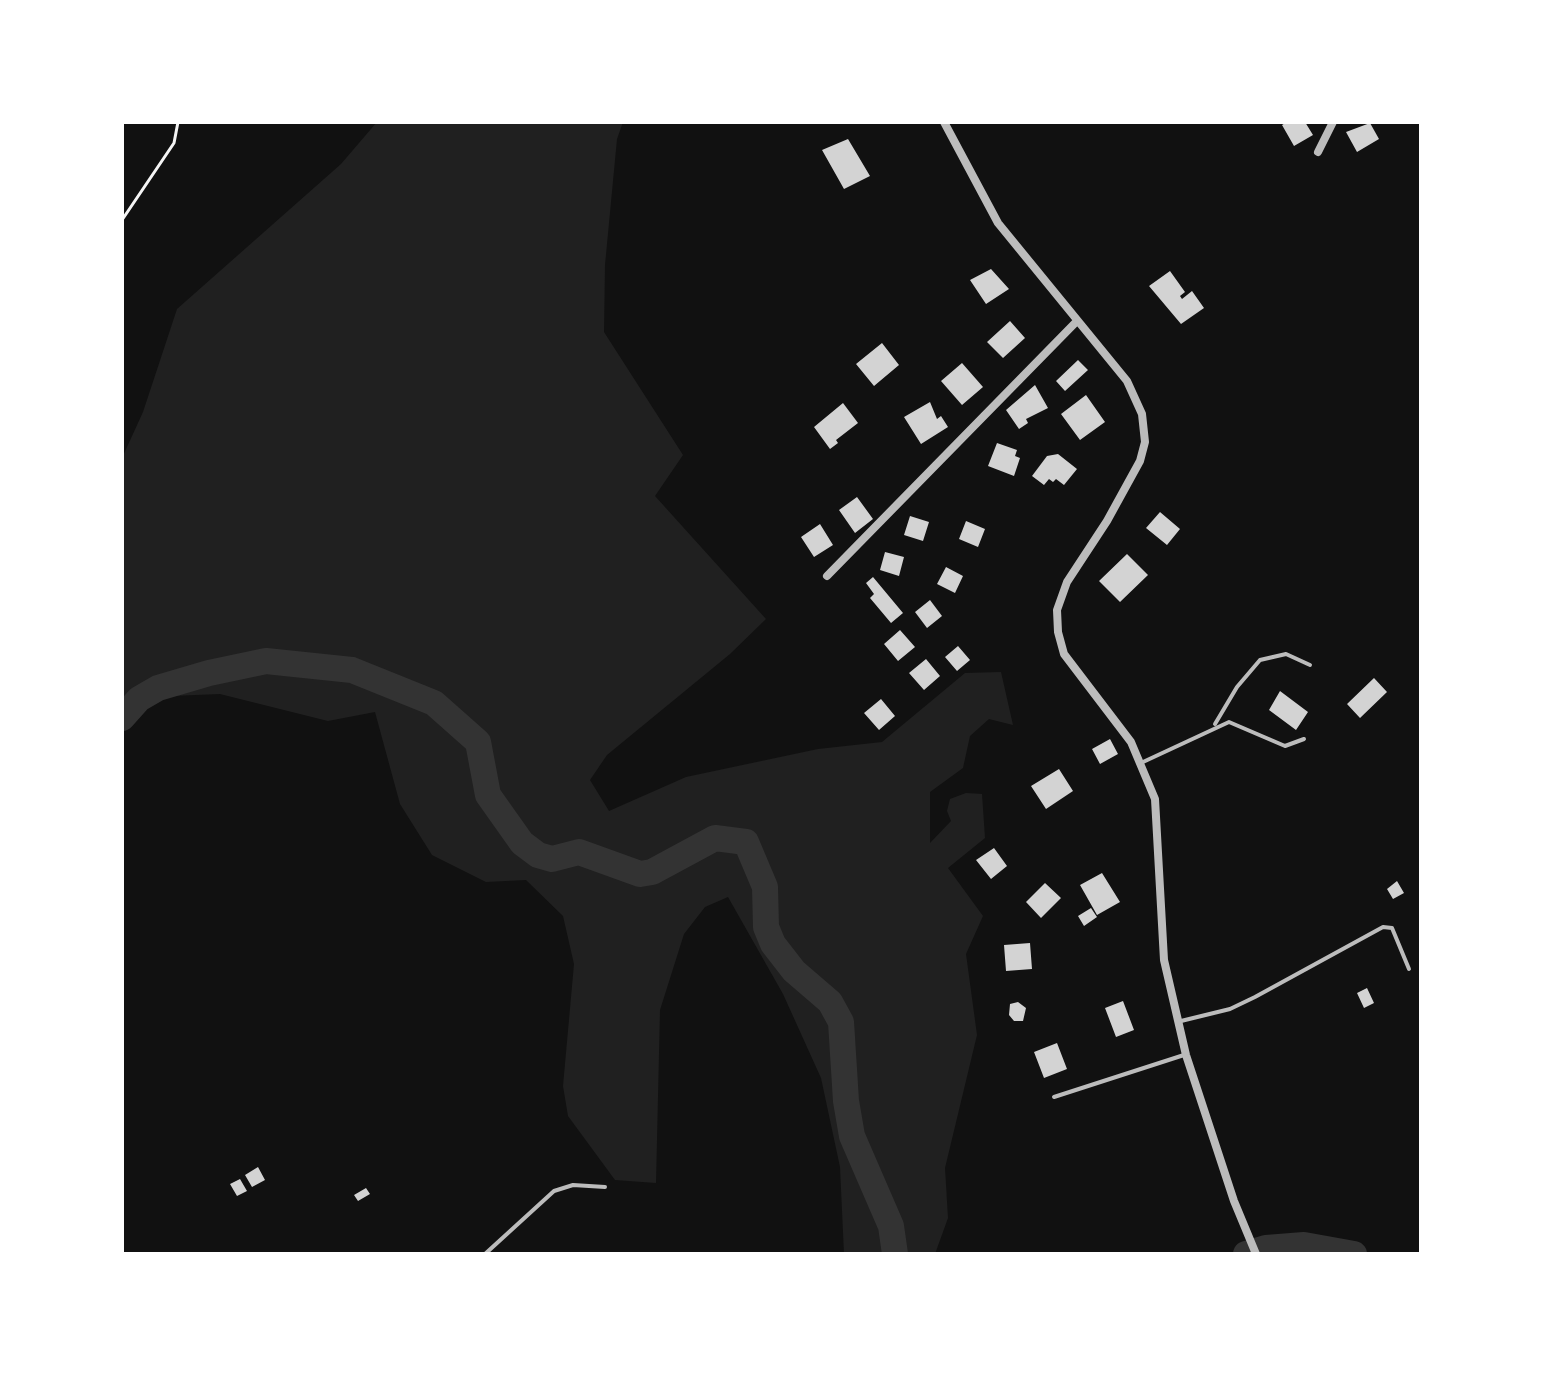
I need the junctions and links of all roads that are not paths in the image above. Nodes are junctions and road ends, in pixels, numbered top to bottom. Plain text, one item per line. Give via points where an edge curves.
1 (944, 122) edge
2 (1333, 122) edge
3 (1318, 152) dead end
4 (1077, 321) junction
5 (827, 576) dead end
6 (1310, 665) dead end
7 (1213, 726) junction
8 (1304, 739) dead end
9 (1143, 762) junction
10 (1409, 969) dead end
11 (1181, 1021) junction
12 (1186, 1055) junction
13 (1054, 1097) dead end
14 (605, 1187) dead end
15 (485, 1254) edge
16 (1256, 1254) edge

1 - 4 street via 998,223
2 - 3 street
4 - 5 street
4 - 9 street via 1127,381 1142,414 1145,442 1107,521 1067,582 1057,610 1058,632 1064,654
6 - 7 lane via 1286,654 1260,660
7 - 8 lane via 1236,724 1285,746
7 - 9 lane
9 - 11 street via 1155,799 1164,960
10 - 11 lane via 1392,928 1383,927 1243,1003
11 - 12 street
12 - 13 lane
12 - 16 street
14 - 15 lane via 573,1185 554,1191

